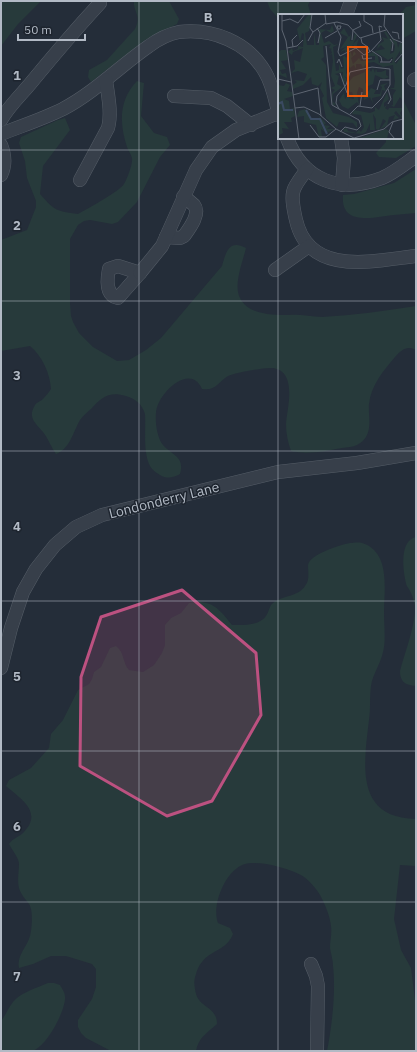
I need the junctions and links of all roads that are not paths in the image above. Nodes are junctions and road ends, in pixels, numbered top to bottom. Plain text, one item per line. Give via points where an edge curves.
1 (351, 1) edge
2 (100, 2) dead end
3 (346, 14) edge
4 (106, 80) junction
5 (174, 96) dead end
6 (278, 110) edge
7 (278, 114) edge
8 (1, 120) edge
9 (251, 124) junction
10 (1, 134) edge
11 (287, 139) edge
12 (342, 139) edge
13 (1, 145) edge
14 (416, 156) edge
15 (307, 170) junction
16 (1, 175) edge
17 (80, 180) dead end
18 (342, 185) junction
19 (184, 197) junction
20 (166, 237) junction
21 (309, 246) junction
22 (416, 256) edge
23 (275, 270) dead end
24 (140, 272) dead end
25 (416, 453) edge
26 (1, 668) edge
27 (311, 964) dead end
28 (317, 1051) edge

1 - 3 street
2 - 8 street via 7,109
4 - 6 street via 161,39 178,32 213,34 228,39 257,60 271,83
4 - 10 street via 63,109
4 - 17 street via 110,121
5 - 9 street via 211,98 228,106
7 - 9 street
9 - 19 street via 236,130 212,147 196,170
11 - 15 street via 292,151
12 - 18 street
13 - 16 street via 4,167
14 - 18 street via 384,177 362,184
15 - 18 street via 320,178
15 - 21 street via 294,188 293,197 298,229
19 - 20 street
19 - 20 street via 195,206 195,218 184,236
20 - 24 street via 162,246
21 - 22 street via 328,258 348,262
21 - 23 street
25 - 26 street, Londonderry Lane via 278,472 102,515 76,527 55,545 36,569 23,592
27 - 28 street via 318,986

